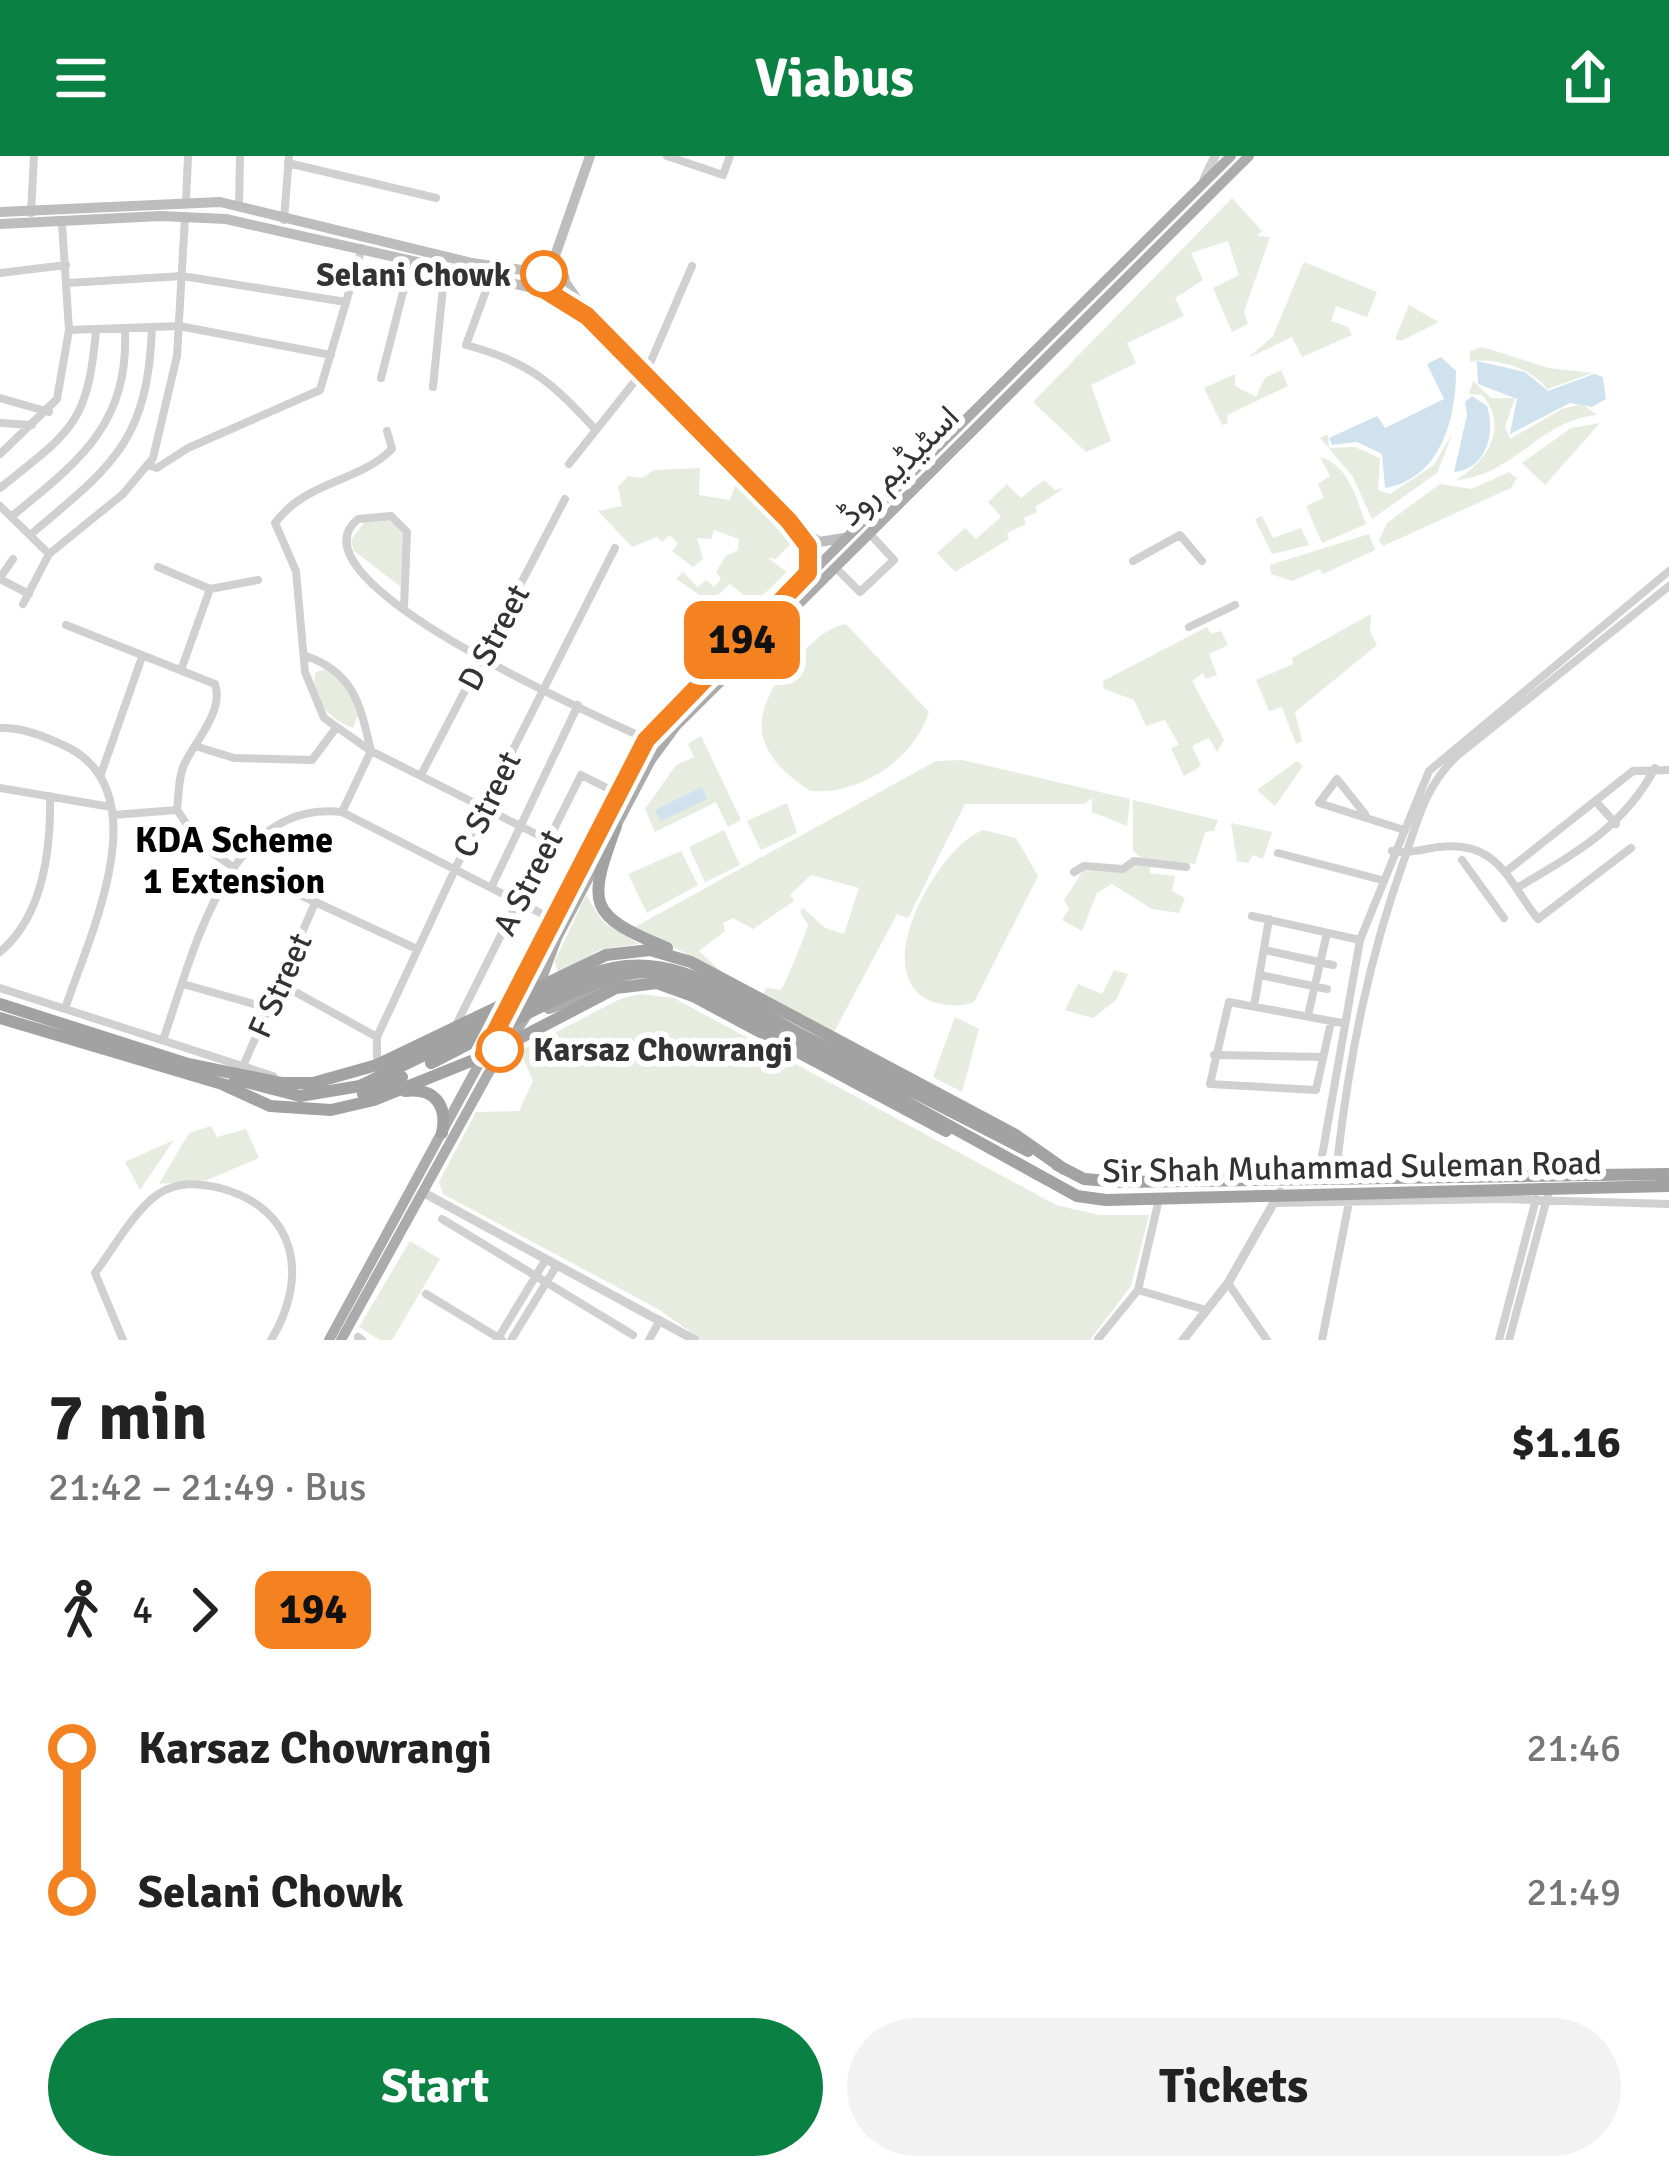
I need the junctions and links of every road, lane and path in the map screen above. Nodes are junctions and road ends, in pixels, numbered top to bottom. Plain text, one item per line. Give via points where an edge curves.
1 (34, 156) edge
2 (188, 156) edge
3 (240, 156) edge
4 (590, 156) edge
5 (667, 156) edge
6 (730, 156) edge
7 (1215, 156) edge
8 (1231, 156) edge
9 (1249, 156) edge
10 (288, 160) edge
11 (1198, 189) junction
12 (436, 198) dead end
13 (239, 205) junction
14 (186, 208) junction
15 (0, 212) edge
16 (31, 213) junction
17 (284, 215) junction
18 (0, 224) edge
19 (62, 224) junction
20 (283, 230) junction
21 (362, 248) junction
22 (411, 259) junction
23 (66, 265) junction
24 (445, 265) junction
25 (692, 266) dead end
26 (0, 273) edge
27 (555, 275) junction
28 (182, 276) junction
29 (492, 276) junction
30 (68, 283) junction
31 (1111, 283) junction
32 (550, 292) junction
33 (346, 302) junction
34 (587, 316) junction
35 (179, 326) junction
36 (152, 327) junction
37 (125, 328) junction
38 (69, 330) junction
39 (96, 330) junction
40 (331, 355) junction
41 (640, 373) junction
42 (381, 378) dead end
43 (433, 387) dead end
44 (0, 398) edge
45 (49, 412) junction
46 (0, 423) edge
47 (34, 426) junction
48 (387, 430) dead end
49 (595, 430) junction
50 (0, 454) edge
51 (568, 464) dead end
52 (147, 465) junction
53 (0, 488) edge
54 (565, 499) dead end
55 (0, 506) edge
56 (11, 517) junction
57 (789, 521) junction
58 (869, 533) junction
59 (30, 535) junction
60 (844, 538) junction
61 (615, 548) dead end
62 (49, 554) junction
63 (13, 559) dead end
64 (1202, 561) dead end
65 (1133, 562) dead end
66 (158, 567) dead end
67 (835, 567) junction
68 (1669, 572) edge
69 (808, 573) junction
70 (0, 578) edge
71 (258, 580) dead end
72 (1669, 586) edge
73 (210, 590) junction
74 (28, 593) junction
75 (23, 604) dead end
76 (1235, 604) dead end
77 (404, 607) junction
78 (66, 626) dead end
79 (1190, 627) dead end
80 (142, 656) junction
81 (306, 656) junction
82 (482, 659) junction
83 (181, 670) junction
84 (543, 689) junction
85 (578, 706) junction
86 (0, 728) edge
87 (336, 728) junction
88 (646, 740) junction
89 (195, 746) junction
90 (371, 751) junction
91 (1655, 768) junction
92 (1669, 770) edge
93 (101, 775) junction
94 (421, 775) junction
95 (0, 788) edge
96 (617, 793) junction
97 (50, 796) junction
98 (1599, 805) dead end
99 (484, 807) junction
100 (177, 810) junction
101 (112, 811) junction
102 (342, 812) junction
103 (1365, 814) junction
104 (1616, 824) junction
105 (519, 825) junction
106 (616, 826) junction
107 (1401, 829) junction
108 (548, 840) junction
109 (1631, 848) dead end
110 (1392, 851) junction
111 (1278, 853) dead end
112 (1407, 853) junction
113 (1487, 856) junction
114 (1462, 860) dead end
115 (233, 867) junction
116 (1186, 867) dead end
117 (454, 870) junction
118 (1469, 870) junction
119 (1508, 870) junction
120 (1074, 872) dead end
121 (1382, 880) junction
122 (272, 882) dead end
123 (491, 888) junction
124 (1517, 888) junction
125 (517, 902) junction
126 (315, 903) junction
127 (1252, 916) dead end
128 (1504, 918) dead end
129 (552, 919) junction
130 (1269, 919) junction
131 (1327, 933) junction
132 (1360, 940) junction
133 (417, 949) junction
134 (1265, 950) junction
135 (0, 952) edge
136 (532, 959) junction
137 (687, 961) junction
138 (1321, 963) junction
139 (1333, 965) dead end
140 (1260, 975) junction
141 (279, 983) junction
142 (183, 984) junction
143 (1315, 986) junction
144 (0, 988) edge
145 (616, 988) junction
146 (1327, 989) dead end
147 (535, 990) junction
148 (514, 998) junction
149 (0, 1004) edge
150 (1254, 1006) junction
151 (268, 1008) junction
152 (65, 1009) junction
153 (1309, 1011) dead end
154 (0, 1018) edge
155 (1337, 1023) junction
156 (452, 1027) junction
157 (792, 1034) junction
158 (376, 1037) junction
159 (164, 1040) junction
160 (512, 1043) junction
161 (488, 1051) junction
162 (1214, 1055) junction
163 (1337, 1055) junction
164 (1351, 1056) junction
165 (1323, 1057) junction
166 (188, 1064) junction
167 (377, 1065) junction
168 (243, 1066) junction
169 (488, 1074) junction
170 (314, 1083) junction
171 (222, 1084) junction
172 (365, 1093) junction
173 (442, 1132) junction
174 (1064, 1169) junction
175 (1669, 1171) edge
176 (1299, 1177) junction
177 (1386, 1179) junction
178 (1581, 1182) junction
179 (1054, 1186) junction
180 (1669, 1189) edge
181 (426, 1194) junction
182 (1159, 1197) junction
183 (1542, 1197) junction
184 (1277, 1198) junction
185 (1349, 1202) junction
186 (1669, 1204) edge
187 (442, 1219) dead end
188 (551, 1262) junction
189 (536, 1278) junction
190 (1228, 1283) junction
191 (546, 1284) junction
192 (1138, 1290) junction
193 (426, 1294) dead end
194 (1210, 1311) junction
195 (661, 1319) junction
196 (114, 1329) junction
197 (633, 1335) dead end
198 (499, 1339) edge
199 (1098, 1339) edge
200 (102, 1340) edge
201 (123, 1340) edge
202 (272, 1340) edge
203 (329, 1340) edge
204 (341, 1340) edge
205 (511, 1340) edge
206 (649, 1340) edge
207 (695, 1340) edge
208 (1184, 1340) edge
209 (1267, 1340) edge
210 (1322, 1340) edge
211 (1499, 1340) edge
212 (1509, 1340) edge

1 - 16 street
2 - 14 street
3 - 13 street
4 - 27 main road
5 - 6 street via 723,175
7 - 11 street
8 - 11 main road, اسٹیڈیم روڈ
9 - 31 main road, اسٹیڈیم روڈ
10 - 12 street
10 - 17 street
11 - 31 main road, اسٹیڈیم روڈ
13 - 14 main road
13 - 17 main road
14 - 16 main road
14 - 19 main road
14 - 20 main road
14 - 28 street
15 - 16 main road
17 - 20 street
17 - 27 main road via 472,263
18 - 19 main road
19 - 23 street
20 - 21 main road
21 - 22 main road
21 - 33 street
22 - 24 main road
22 - 42 street
23 - 26 street
23 - 30 street
24 - 29 main road
24 - 43 street
25 - 41 street
27 - 32 main road
27 - 32 main road
27 - 34 main road
28 - 30 street
28 - 33 street
28 - 35 street
29 - 32 main road
29 - 49 street via 466,345 515,358 547,379
30 - 38 street
31 - 58 main road, اسٹیڈیم روڈ
31 - 60 main road, اسٹیڈیم روڈ
32 - 34 main road
33 - 40 street
34 - 41 main road
35 - 36 street
35 - 40 street
35 - 52 street via 168,410
36 - 37 street
36 - 59 street via 130,439 114,464
37 - 39 street
37 - 56 street via 106,430
38 - 39 street
38 - 45 street
39 - 53 street via 80,416
40 - 52 street via 320,390 157,468
41 - 49 street
41 - 57 main road
44 - 45 street
45 - 47 street
46 - 47 street
47 - 50 street
48 - 81 street via 392,449 372,468 315,486 274,523 296,571
49 - 51 street
52 - 62 street
54 - 82 street, D Street
55 - 56 street
56 - 59 street
57 - 60 main road via 819,542
57 - 69 main road via 808,546
58 - 67 main road, اسٹیڈیم روڈ
58 - 67 street via 894,560 860,592
59 - 62 street
60 - 69 main road, اسٹیڈیم روڈ
61 - 84 street, C Street
62 - 74 street
63 - 70 street
64 - 65 street via 1180,535
66 - 73 street
67 - 106 main road, اسٹیڈیم روڈ via 665,739
68 - 107 street via 1443,756
69 - 88 main road, اسٹیڈیم روڈ
70 - 74 street
71 - 73 street
72 - 112 street via 1443,769
73 - 83 street
74 - 75 street
76 - 79 street
77 - 77 street via 347,556 358,519 391,516 407,532
77 - 82 street via 446,643
78 - 80 street
80 - 83 street
80 - 93 street
81 - 87 street via 309,694
81 - 90 street via 333,665 352,686
82 - 84 street
82 - 94 street, D Street
83 - 89 street via 218,693
84 - 85 street
84 - 99 street, C Street
85 - 88 street
85 - 105 street
86 - 93 street via 67,746
87 - 89 street via 312,760 234,758
87 - 90 street
88 - 96 main road, اسٹیڈیم روڈ
89 - 100 street via 182,766
90 - 94 street
90 - 102 street
91 - 92 street
91 - 104 street
91 - 119 street via 1633,771
93 - 101 street
94 - 99 street
95 - 97 street
96 - 108 street, A Street via 581,776
96 - 129 main road, اسٹیڈیم روڈ
97 - 101 street
97 - 135 street via 51,845 21,934
98 - 104 street
99 - 105 street
99 - 117 street, C Street
100 - 101 street
100 - 115 street via 201,845
101 - 152 street via 114,860
102 - 115 street via 293,818
102 - 117 street
103 - 103 street via 1342,809 1319,803 1337,779
103 - 107 street
104 - 124 street
105 - 108 street
105 - 123 street
106 - 137 highway via 596,880 598,906 615,925
106 - 147 main road, اسٹیڈیم روڈ
107 - 110 street
108 - 125 street, A Street
109 - 124 street via 1541,919
110 - 112 street
110 - 121 street
111 - 121 street
112 - 113 street via 1465,847
112 - 164 street via 1374,945
113 - 118 street
113 - 119 street
114 - 118 street
115 - 142 street via 216,891
116 - 120 street via 1134,861
117 - 123 street
117 - 133 street, C Street
118 - 128 street
119 - 124 street
121 - 132 street
122 - 126 street
123 - 125 street
125 - 129 street
125 - 156 street, A Street
126 - 133 street
126 - 141 street, F Street
127 - 130 street
129 - 136 main road, اسٹیڈیم روڈ
130 - 131 street
130 - 134 street
131 - 132 street
131 - 138 street
132 - 155 street
133 - 158 street, C Street
134 - 138 street
134 - 140 street
136 - 147 main road
136 - 148 main road, اسٹیڈیم روڈ
137 - 147 highway via 628,950
137 - 174 highway via 1014,1134
138 - 139 street
138 - 143 street
140 - 143 street
140 - 150 street
141 - 151 street, F Street
141 - 158 street
142 - 151 street
142 - 159 street
143 - 146 street
143 - 153 street
144 - 152 street
145 - 147 main road via 549,1009
145 - 160 highway
145 - 179 highway via 676,988
147 - 148 highway
147 - 160 main road, اسٹیڈیم روڈ
148 - 156 highway
148 - 161 main road, اسٹیڈیم روڈ
149 - 166 highway
150 - 155 street
150 - 162 street via 1229,1002
151 - 168 street, F Street
152 - 159 street
154 - 171 highway
155 - 163 street
155 - 165 street
156 - 161 main road via 473,1029
156 - 167 highway
157 - 172 highway, bridge via 691,974 632,962 592,974
157 - 174 highway, Sir Shah Muhammad Suleman Road
157 - 179 highway, Sir Shah Muhammad Suleman Road
158 - 167 street, C Street
159 - 168 street
160 - 161 highway
160 - 169 main road, اسٹیڈیم روڈ
161 - 169 main road
161 - 172 highway
161 - 173 main road, اسٹیڈیم روڈ
162 - 165 street
162 - 165 street via 1210,1084 1316,1090
163 - 164 street
163 - 176 street via 1321,1162
164 - 177 street via 1338,1155 1349,1169
166 - 170 highway
166 - 172 highway via 301,1096
167 - 170 highway
168 - 170 street
169 - 181 main road, اسٹیڈیم روڈ
171 - 172 highway via 316,1103
171 - 172 highway via 294,1111
172 - 173 highway via 422,1090 442,1106
173 - 203 main road, اسٹیڈیم روڈ
174 - 176 highway, Sir Shah Muhammad Suleman Road via 1098,1182
175 - 178 highway
176 - 177 highway, Sir Shah Muhammad Suleman Road
177 - 178 highway, Sir Shah Muhammad Suleman Road
178 - 180 highway
178 - 183 highway, Sir Shah Muhammad Suleman Road
179 - 182 highway, Sir Shah Muhammad Suleman Road via 1092,1198
181 - 188 street
181 - 204 main road, اسٹیڈیم روڈ
182 - 184 highway, Sir Shah Muhammad Suleman Road
182 - 192 street
183 - 184 highway, Sir Shah Muhammad Suleman Road
183 - 185 street
183 - 186 street
183 - 211 street
183 - 212 street
184 - 185 street
184 - 190 street
185 - 210 street
187 - 189 street
188 - 189 street
188 - 191 street
188 - 195 street
189 - 191 street
189 - 198 street
190 - 194 street
190 - 209 street
191 - 197 street
191 - 205 street
192 - 194 street
192 - 199 street
193 - 198 street
194 - 208 street
195 - 206 street
195 - 207 street
196 - 200 street
196 - 201 street
196 - 202 street via 94,1273 156,1195 191,1182 237,1193 286,1233 293,1300

